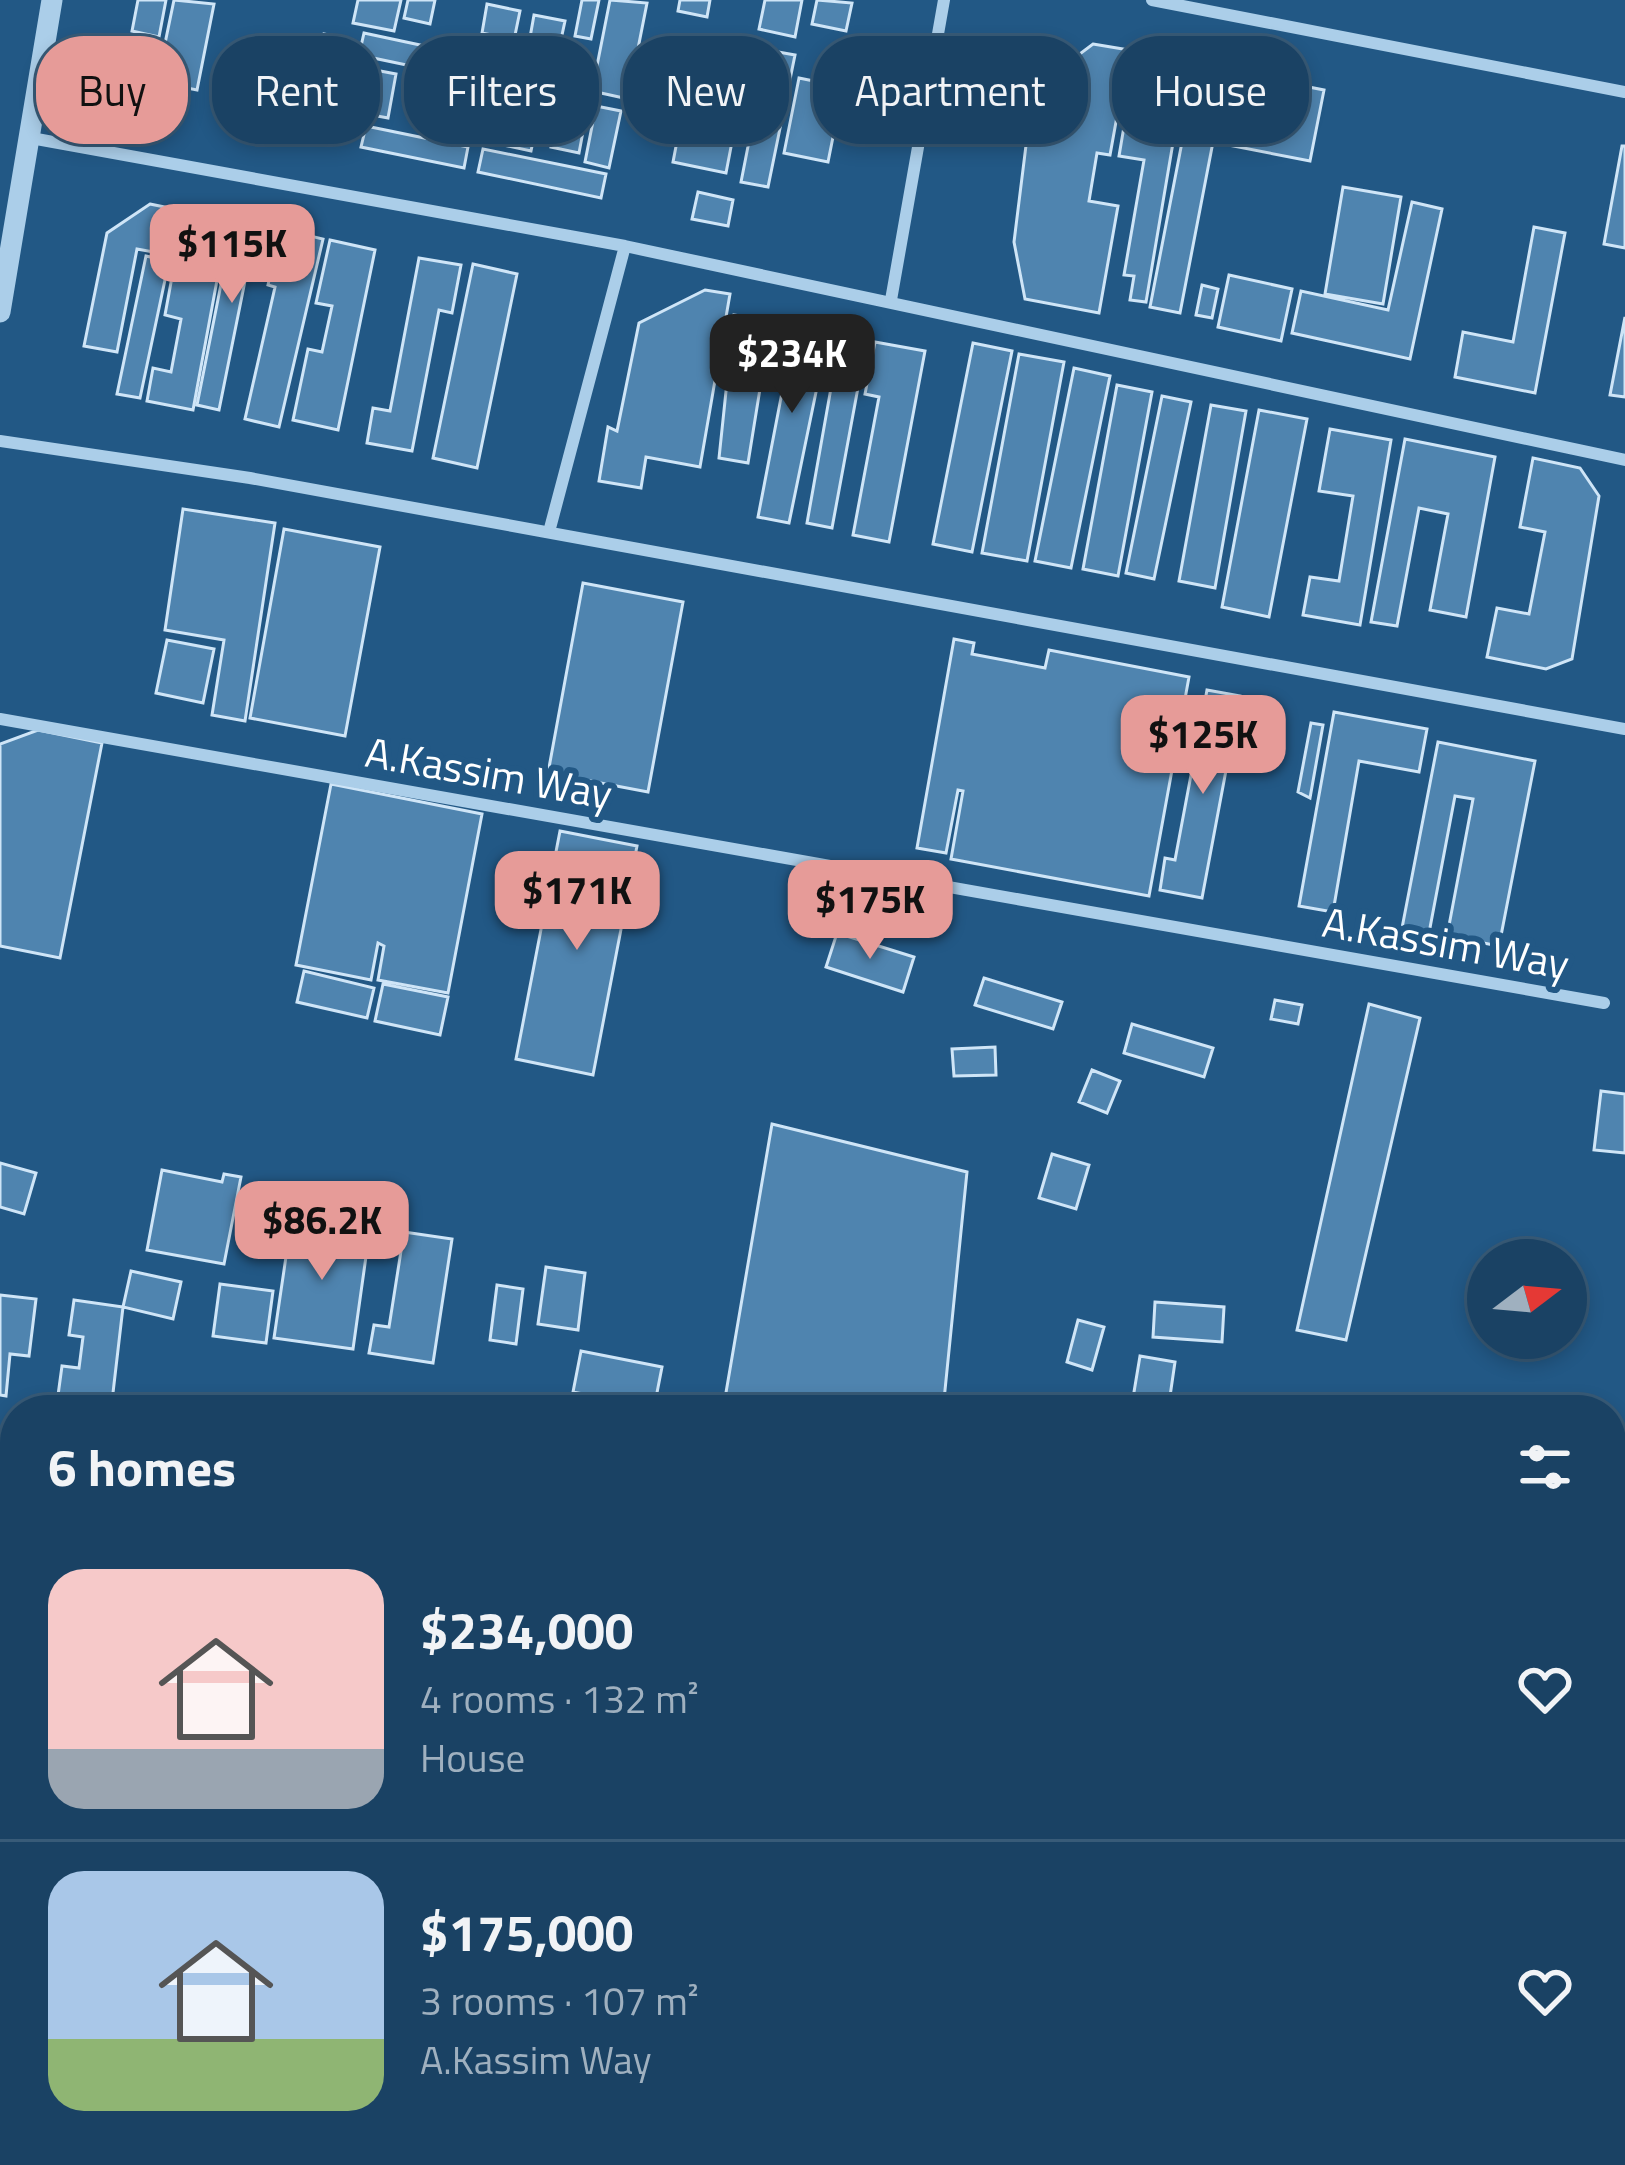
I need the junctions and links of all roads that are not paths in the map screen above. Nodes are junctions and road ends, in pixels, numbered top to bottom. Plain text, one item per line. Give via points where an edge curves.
1 (52, 0) edge
2 (944, 0) edge
3 (1152, 0) edge
4 (1625, 92) edge
5 (31, 138) junction
6 (625, 246) junction
7 (891, 300) junction
8 (0, 312) edge
9 (0, 441) edge
10 (1625, 460) edge
11 (549, 532) junction
12 (0, 719) edge
13 (1625, 729) edge
14 (1604, 1003) dead end

1 - 5 street
2 - 7 street
3 - 4 street
5 - 6 street
5 - 8 street
6 - 7 street
6 - 11 street
7 - 10 street
9 - 11 street
11 - 13 street
12 - 14 street, A.Kassim Way

